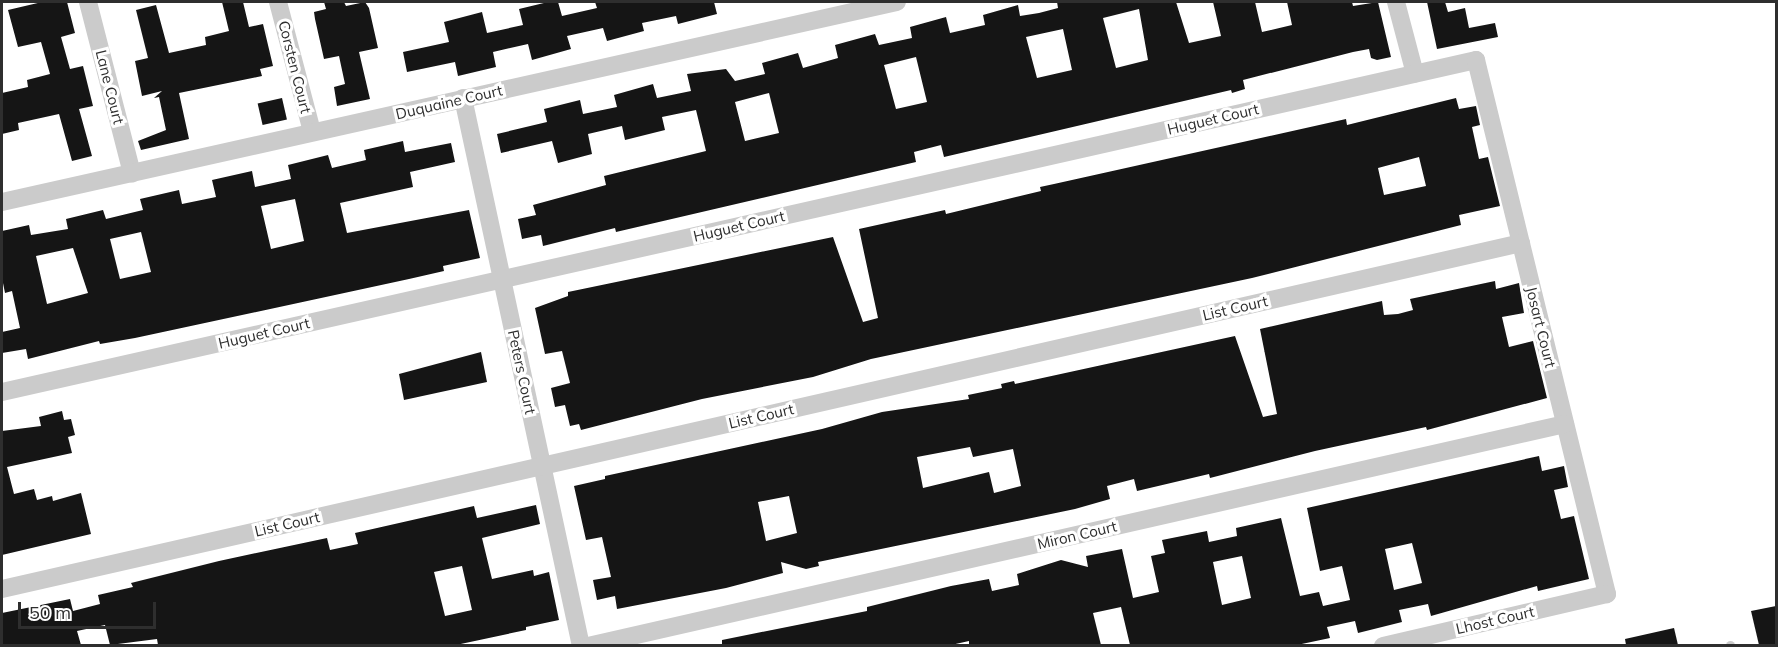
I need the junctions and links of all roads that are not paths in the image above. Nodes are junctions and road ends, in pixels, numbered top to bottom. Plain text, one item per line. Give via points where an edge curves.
1 (88, 2) edge
2 (278, 2) edge
3 (897, 2) edge
4 (1396, 2) edge
5 (1476, 60) joint
6 (1415, 74) junction
7 (463, 98) junction
8 (312, 132) junction
9 (132, 173) junction
10 (2, 202) edge
11 (1521, 243) junction
12 (502, 279) junction
13 (2, 392) edge
14 (1565, 424) junction
15 (542, 466) junction
16 (2, 589) edge
17 (1607, 594) joint
18 (581, 645) edge
19 (588, 645) edge
20 (1383, 645) edge

1 - 9 street, Lane Court
2 - 8 street, Corsten Court
3 - 7 street, Duquaine Court
4 - 6 street
5 - 6 street, Huguet Court
5 - 11 street, Josart Court
6 - 12 street, Huguet Court
7 - 8 street, Duquaine Court
7 - 12 street, Peters Court
8 - 9 street, Duquaine Court
9 - 10 street, Duquaine Court
11 - 14 street, Josart Court
11 - 15 street, List Court
12 - 13 street, Huguet Court
12 - 15 street, Peters Court
14 - 17 street, Josart Court
14 - 19 street, Miron Court
15 - 16 street, List Court
15 - 18 street, Peters Court
17 - 20 street, Lhost Court

